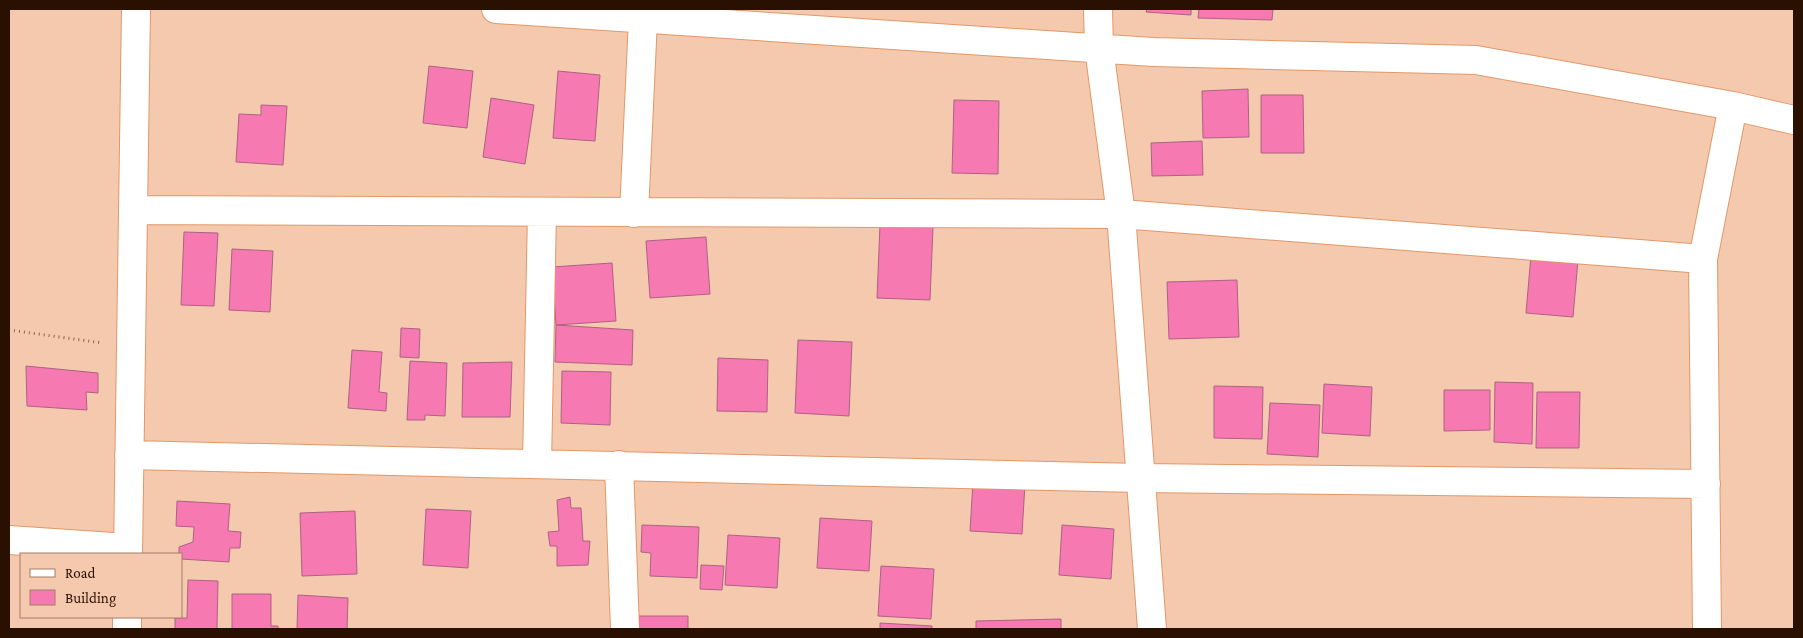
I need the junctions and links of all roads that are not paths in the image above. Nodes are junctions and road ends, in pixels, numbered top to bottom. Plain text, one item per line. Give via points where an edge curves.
1 (136, 9) edge
2 (496, 9) edge
3 (1098, 9) edge
4 (567, 11) edge
5 (643, 18) junction
6 (1099, 48) junction
7 (1733, 106) junction
8 (1794, 120) edge
9 (133, 210) junction
10 (542, 212) junction
11 (634, 213) junction
12 (1121, 214) junction
13 (1704, 259) junction
14 (129, 455) junction
15 (537, 464) junction
16 (619, 465) junction
17 (1141, 478) junction
18 (1706, 484) junction
19 (9, 540) edge
20 (128, 551) edge
21 (625, 629) edge
22 (1152, 629) edge
23 (1707, 629) edge

1 - 9 street
2 - 4 street
3 - 6 street
4 - 5 street
5 - 6 street
5 - 11 street
6 - 7 street via 1476,60
6 - 12 street
7 - 8 street
7 - 13 street
9 - 10 street
9 - 14 street
10 - 11 street
10 - 15 street
11 - 12 street
12 - 13 street
12 - 17 street
13 - 18 street
14 - 15 street
14 - 20 street
15 - 16 street
16 - 17 street
16 - 21 street
17 - 18 street
17 - 22 street
18 - 23 street
19 - 20 street

